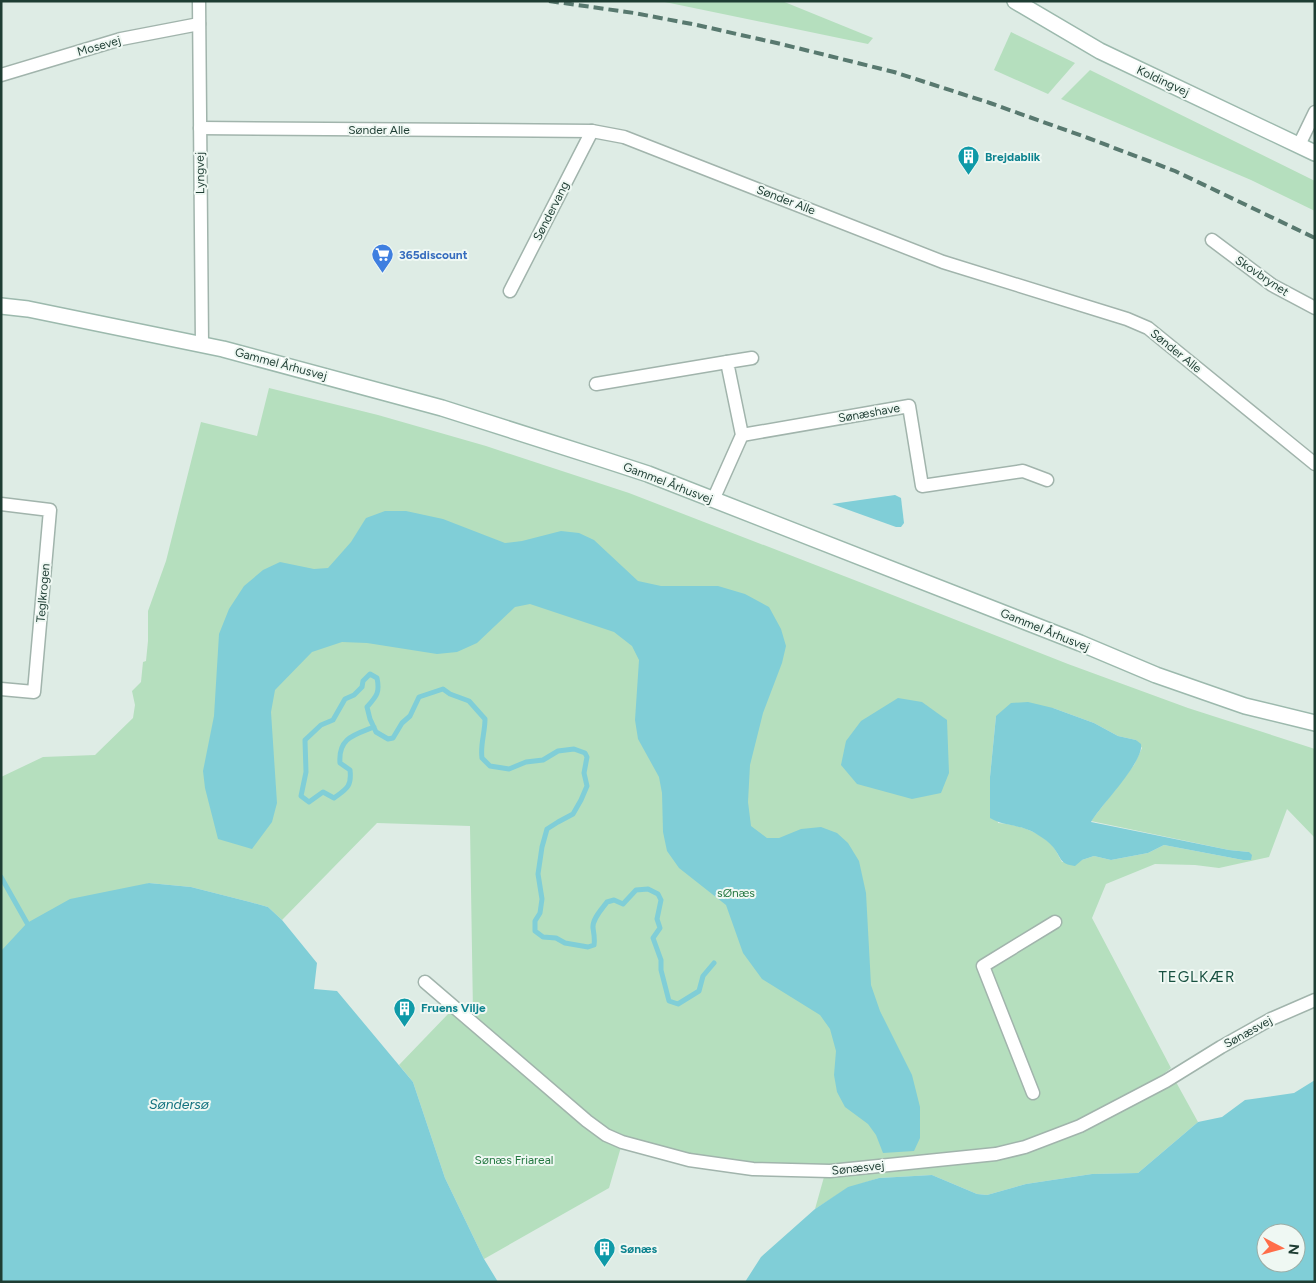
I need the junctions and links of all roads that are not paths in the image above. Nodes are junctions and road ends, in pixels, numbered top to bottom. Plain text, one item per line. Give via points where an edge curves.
1 (199, 1) edge
2 (1015, 1) edge
3 (199, 24) junction
4 (1, 75) edge
5 (1315, 112) edge
6 (200, 128) junction
7 (592, 131) junction
8 (1299, 145) junction
9 (1315, 154) edge
10 (1212, 240) dead end
11 (510, 291) dead end
12 (1, 306) edge
13 (1315, 308) edge
14 (202, 344) junction
15 (752, 358) dead end
16 (727, 362) junction
17 (596, 384) dead end
18 (742, 435) junction
19 (1315, 464) edge
20 (1048, 480) dead end
21 (713, 500) junction
22 (1, 504) edge
23 (1, 689) edge
24 (1315, 723) edge
25 (1055, 922) dead end
26 (425, 982) dead end
27 (1315, 1000) edge
28 (1033, 1093) dead end

1 - 3 street, Lyngvej
2 - 8 street, Koldingvej via 1100,51
3 - 4 street, Mosevej via 121,39
3 - 6 street, Lyngvej
5 - 8 street
6 - 7 street, Sønder Alle
6 - 14 street, Lyngvej
7 - 11 street, Søndervang
7 - 19 street, Sønder Alle via 624,137 943,262 1148,328
8 - 9 street, Koldingvej
10 - 13 street, Skovbrynet via 1272,285
12 - 14 street, Gammel Århusvej
14 - 21 street, Gammel Århusvej via 487,422 630,468
15 - 16 street
16 - 17 street
16 - 18 street
18 - 20 street, Sønæshave via 909,406 922,486 1023,471
18 - 21 street
21 - 24 street, Gammel Århusvej via 1080,643 1156,676 1245,706
22 - 23 street, Teglkrogen via 50,510 34,692
25 - 28 street via 983,966
26 - 27 street, Sønæsvej via 606,1136 697,1161 753,1169 830,1171 996,1154 1025,1147 1108,1113 1271,1019

